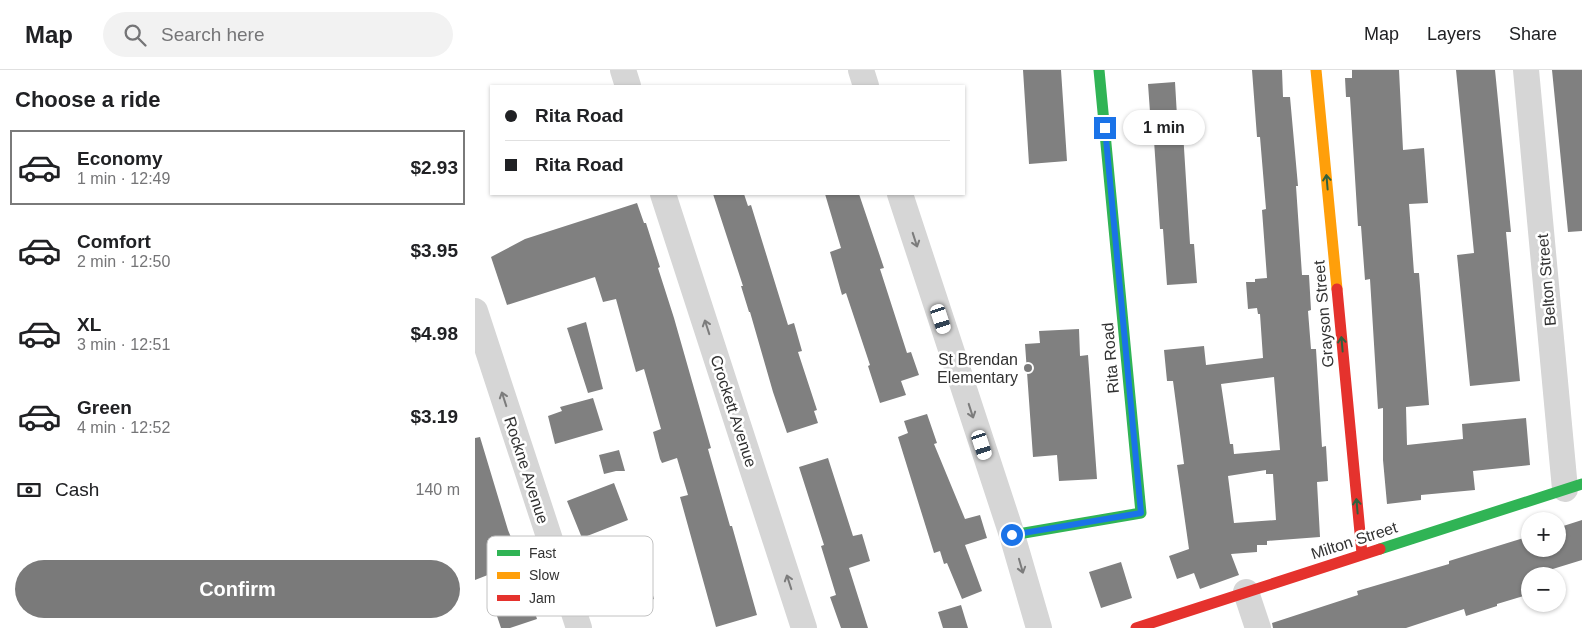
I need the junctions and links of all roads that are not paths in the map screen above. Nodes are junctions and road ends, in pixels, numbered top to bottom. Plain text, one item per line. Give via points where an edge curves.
1 (623, 70) edge
2 (861, 70) edge
3 (1099, 70) edge
4 (1316, 70) edge
5 (1526, 70) edge
6 (629, 85) edge
7 (866, 85) edge
8 (663, 195) edge
9 (900, 195) edge
10 (475, 311) edge
11 (1574, 486) edge
12 (1012, 535) junction
13 (549, 536) edge
14 (1362, 554) junction
15 (1246, 592) junction
16 (575, 616) edge
17 (579, 628) edge
18 (804, 628) edge
19 (1039, 628) edge
20 (1135, 628) edge
21 (1258, 628) edge

1 - 6 street
2 - 7 street
3 - 12 street, Rita Road via 1141,513
14 -> 4 street, Grayson Street
5 - 11 street, Belton Street
18 -> 8 street, Crockett Avenue
9 -> 12 street
13 -> 10 street, Rockne Avenue
11 - 14 street, Milton Street
12 -> 19 street
14 - 15 street, Milton Street
15 - 20 street, Milton Street
15 - 21 street
17 -> 16 street, Rockne Avenue

